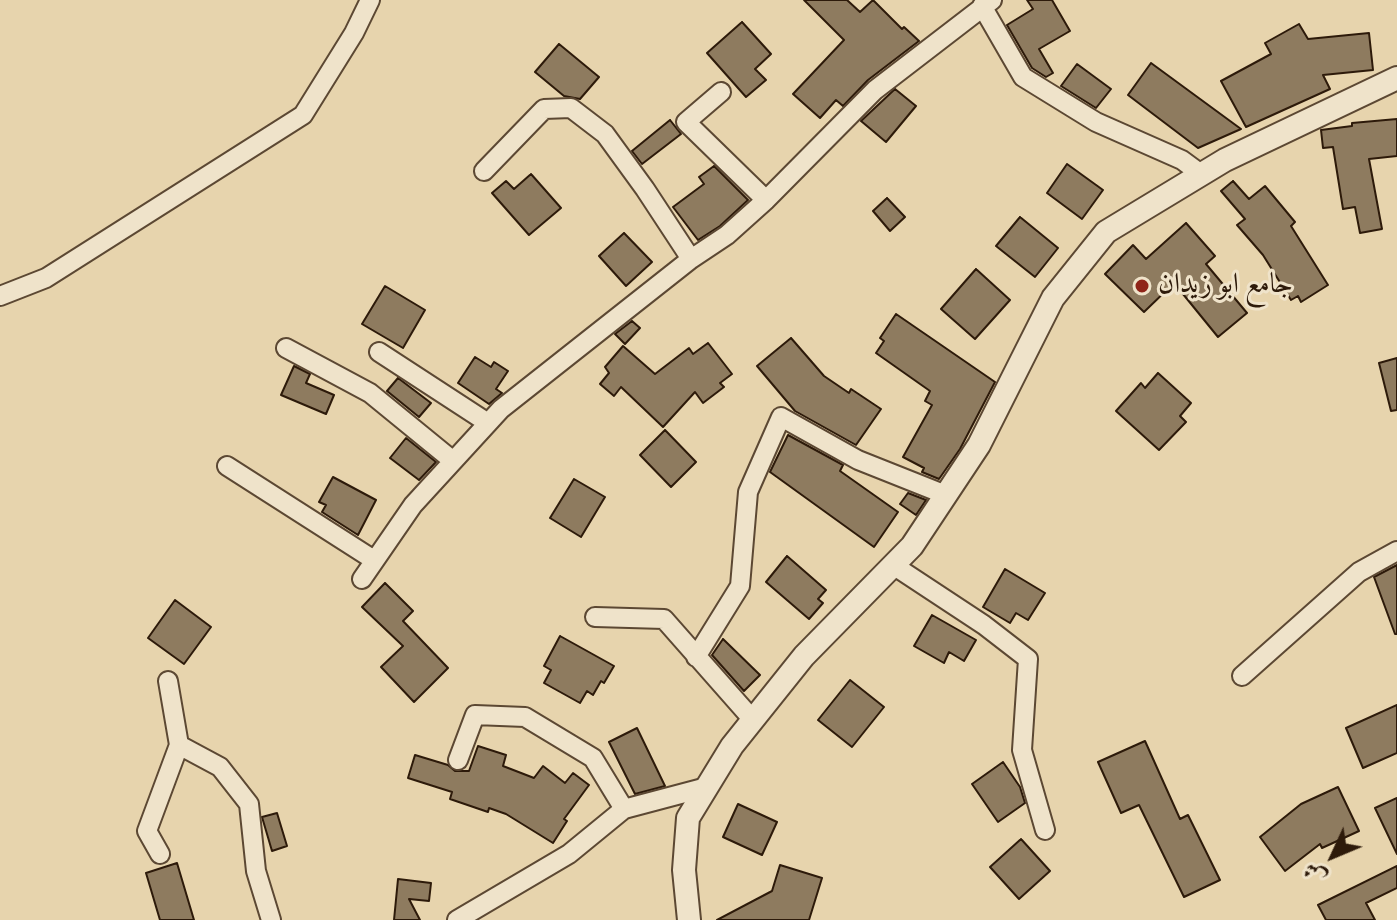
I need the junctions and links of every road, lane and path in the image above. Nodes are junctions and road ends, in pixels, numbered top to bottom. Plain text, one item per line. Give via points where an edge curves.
1 (370, 0) edge
2 (987, 3) edge
3 (1397, 78) edge
4 (721, 92) dead end
5 (484, 171) dead end
6 (1201, 174) junction
7 (766, 200) junction
8 (691, 259) junction
9 (0, 296) edge
10 (286, 348) dead end
11 (379, 352) dead end
12 (488, 423) junction
13 (452, 460) junction
14 (227, 466) dead end
15 (946, 495) junction
16 (1397, 551) edge
17 (374, 560) junction
18 (893, 565) junction
19 (362, 579) dead end
20 (595, 617) dead end
21 (696, 657) junction
22 (1242, 676) dead end
23 (168, 681) dead end
24 (753, 720) junction
25 (179, 745) junction
26 (458, 760) dead end
27 (707, 787) junction
28 (624, 809) junction
29 (1045, 830) dead end
30 (160, 854) dead end
31 (271, 920) edge
32 (457, 920) edge
33 (690, 920) edge

1 - 9 street via 303,115 46,278
2 - 6 street via 1023,77 1096,122 1182,160
2 - 7 street via 875,90
3 - 6 street
4 - 7 street via 686,122
5 - 8 street via 544,109 571,108 605,134
6 - 15 street via 1106,232 1053,298 979,445
7 - 8 street
8 - 12 street
10 - 13 street via 370,393
11 - 12 street
12 - 13 street
13 - 17 street
14 - 17 street
15 - 18 street
15 - 21 street via 858,460 781,417 748,492 740,586
16 - 22 street via 1359,572
17 - 19 street
18 - 24 street via 804,656
18 - 29 street via 1028,659 1022,750
20 - 21 street via 664,619
21 - 24 street
23 - 25 street
24 - 27 street
25 - 30 street via 147,831
25 - 31 street via 220,767 249,804 256,871
26 - 28 street via 475,715 525,717 593,758
27 - 28 street
27 - 33 street via 688,818 684,870
28 - 32 street via 569,854

